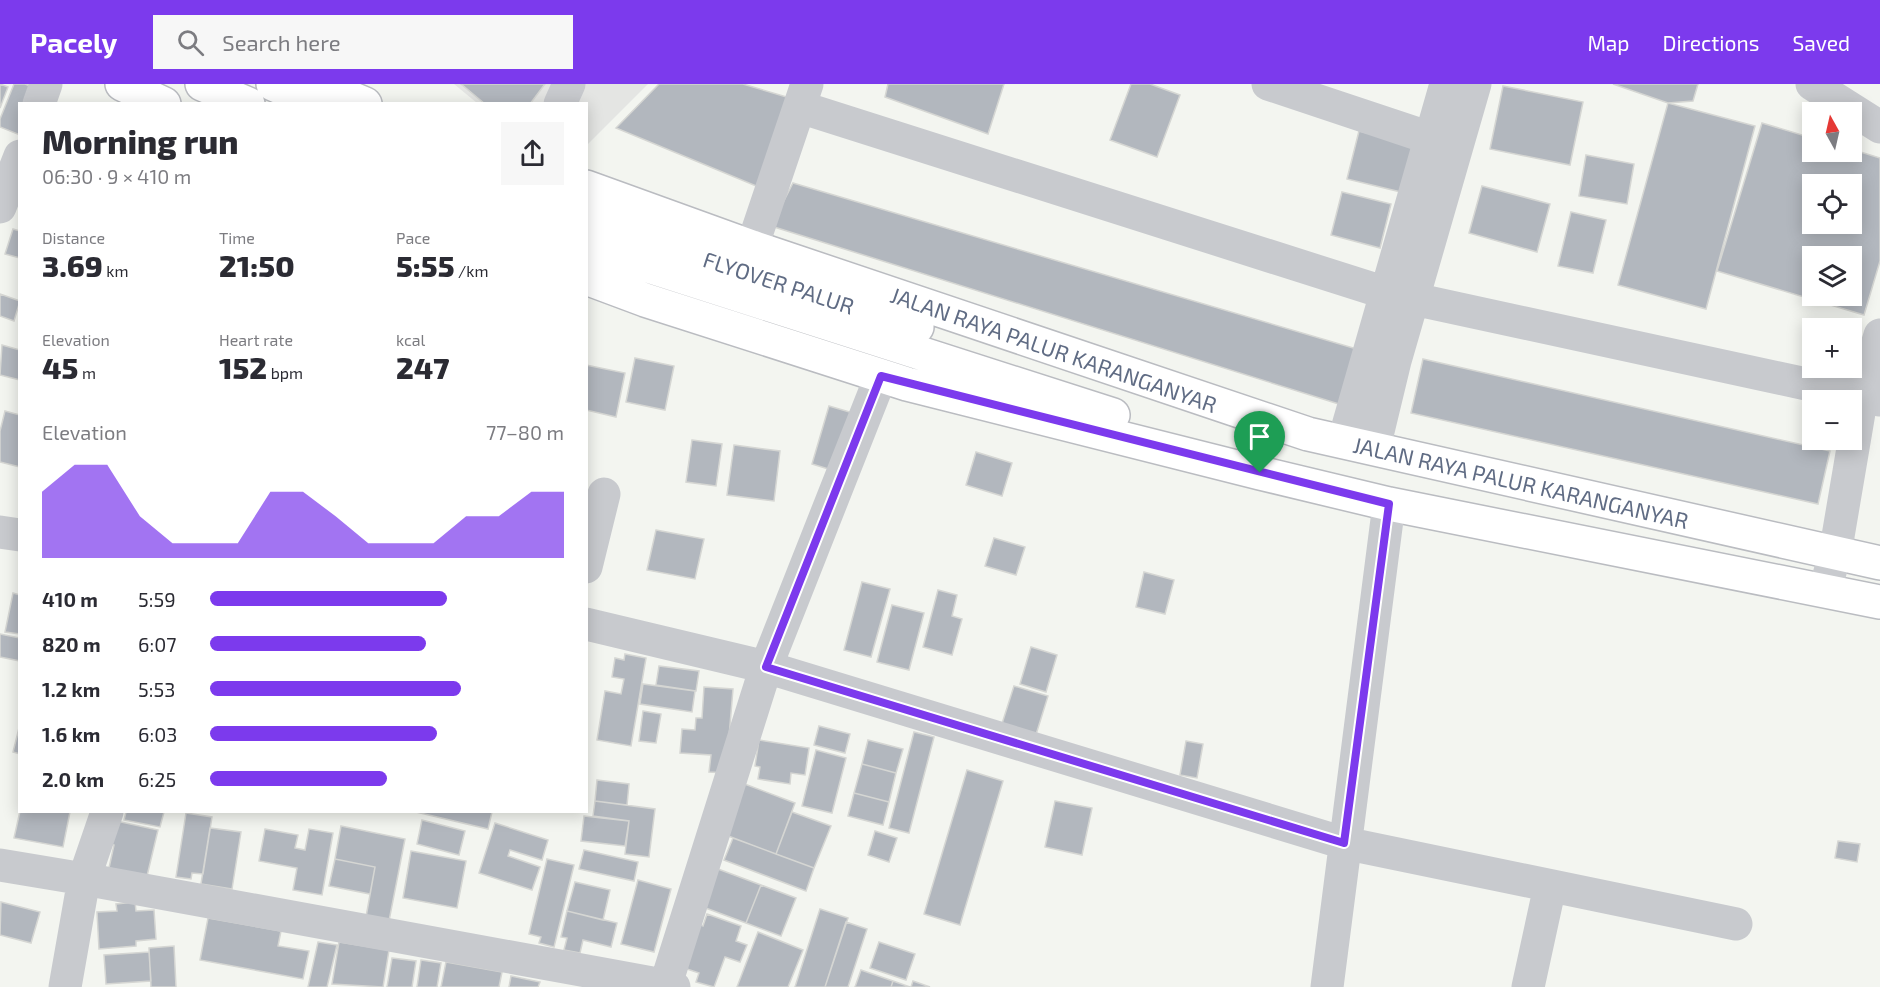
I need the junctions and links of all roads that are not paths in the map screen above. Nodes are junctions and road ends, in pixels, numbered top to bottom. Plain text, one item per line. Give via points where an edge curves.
1 (46, 84) edge
2 (122, 84) edge
3 (202, 84) edge
4 (273, 84) edge
5 (318, 84) edge
6 (569, 84) edge
7 (1268, 84) edge
8 (1446, 84) edge
9 (1475, 84) edge
10 (1812, 84) edge
11 (803, 96) edge
12 (40, 102) edge
13 (160, 102) edge
14 (243, 102) edge
15 (315, 102) edge
16 (360, 102) edge
17 (561, 102) edge
18 (1880, 127) edge
19 (1443, 142) junction
20 (18, 161) edge
21 (588, 188) edge
22 (0, 207) edge
23 (588, 216) edge
24 (588, 247) edge
25 (752, 247) junction
26 (588, 279) edge
27 (1400, 296) junction
28 (1880, 335) edge
29 (974, 358) junction
30 (881, 376) junction
31 (1871, 398) edge
32 (1285, 426) junction
33 (1359, 444) junction
34 (1260, 473) junction
35 (604, 494) dead end
36 (1389, 504) junction
37 (0, 532) edge
38 (18, 535) edge
39 (1835, 554) junction
40 (588, 559) edge
41 (1880, 563) edge
42 (1825, 590) junction
43 (1880, 602) edge
44 (588, 624) edge
45 (766, 667) junction
46 (106, 813) edge
47 (1344, 843) junction
48 (0, 865) edge
49 (84, 879) junction
50 (1550, 886) junction
51 (1736, 924) dead end
52 (668, 986) edge
53 (65, 987) edge
54 (1327, 987) edge
55 (1528, 987) edge

1 - 12 street
2 - 13 main road
3 - 14 main road
4 - 15 main road
5 - 16 main road
6 - 17 street
7 - 19 street
8 - 19 street
9 - 19 street
10 - 18 street
11 - 25 street
11 - 27 street
19 - 27 street
20 - 22 street
21 - 25 main road, JALAN RAYA PALUR KARANGANYAR
23 - 29 main road, FLYOVER PALUR
24 - 29 main road, FLYOVER PALUR
25 - 32 main road, JALAN RAYA PALUR KARANGANYAR
26 - 30 main road, JALAN RAYA PALUR KARANGANYAR
27 - 31 street
27 - 33 street
28 - 31 street
29 - 32 main road, FLYOVER PALUR via 1237,420
29 - 34 main road, FLYOVER PALUR via 1210,444
30 - 34 main road, JALAN RAYA PALUR KARANGANYAR
30 - 45 street
31 - 39 street
32 - 33 main road, JALAN RAYA PALUR KARANGANYAR
33 - 39 main road, JALAN RAYA PALUR KARANGANYAR via 1422,462
34 - 36 main road, JALAN RAYA PALUR KARANGANYAR
35 - 40 street
36 - 42 main road, JALAN RAYA PALUR KARANGANYAR
36 - 47 street
37 - 38 street
39 - 41 main road, JALAN RAYA PALUR KARANGANYAR
39 - 42 street
42 - 43 main road, JALAN RAYA PALUR KARANGANYAR
44 - 45 street
45 - 47 street
45 - 52 street
46 - 49 street
47 - 50 street
47 - 54 street
48 - 49 street
49 - 52 street
49 - 53 street
50 - 51 street
50 - 55 street

